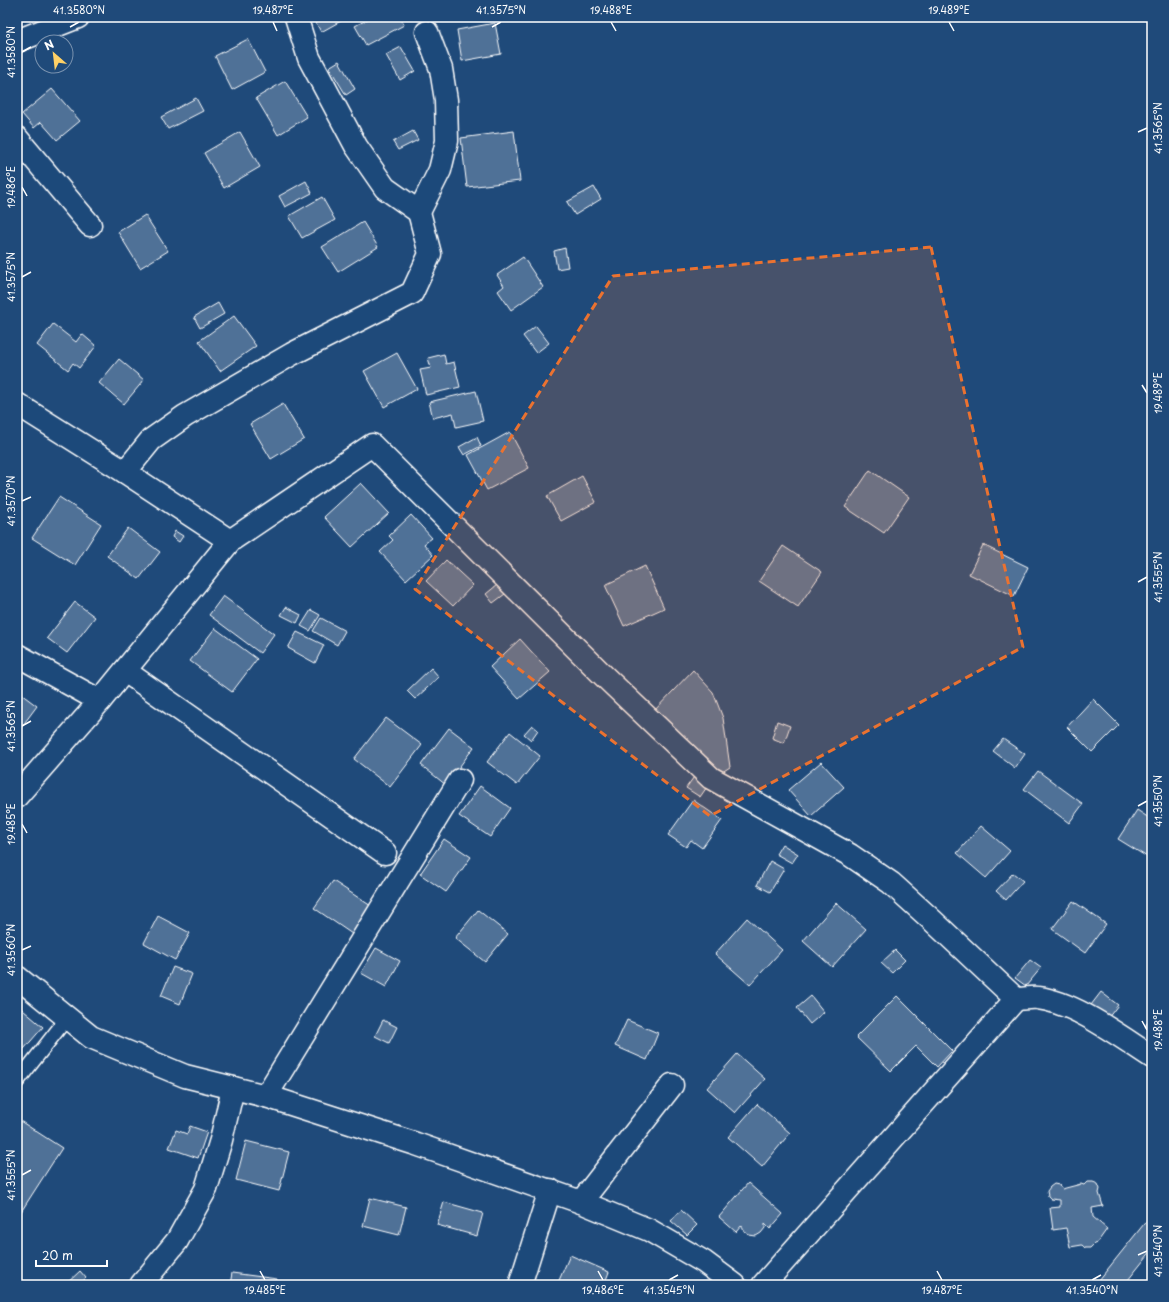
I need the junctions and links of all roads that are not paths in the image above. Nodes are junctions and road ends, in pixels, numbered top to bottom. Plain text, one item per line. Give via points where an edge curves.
1 (78, 17) edge
2 (296, 17) edge
3 (427, 32) dead end
4 (17, 41) edge
5 (17, 138) edge
6 (419, 212) junction
7 (90, 225) dead end
8 (17, 404) edge
9 (125, 472) junction
10 (230, 541) junction
11 (17, 655) edge
12 (125, 671) junction
13 (100, 701) junction
14 (460, 780) dead end
15 (17, 796) edge
16 (385, 853) dead end
17 (17, 977) edge
18 (1016, 999) junction
19 (67, 1018) junction
20 (1152, 1057) edge
21 (17, 1082) edge
22 (672, 1085) dead end
23 (233, 1088) junction
24 (266, 1096) junction
25 (550, 1190) junction
26 (581, 1202) junction
27 (141, 1285) edge
28 (520, 1285) edge
29 (735, 1285) edge
30 (763, 1285) edge

1 - 4 street
2 - 6 street via 310,58 356,146 385,188
3 - 6 street via 441,69 446,100 447,142 440,170
5 - 7 street
6 - 9 street via 430,254 412,293 292,354 185,416 151,440
8 - 9 street
9 - 10 street
10 - 12 street
10 - 18 street via 372,445 604,676 711,778 850,854 891,883
11 - 13 street
12 - 13 street
12 - 16 street
13 - 15 street
14 - 24 street
17 - 19 street
18 - 20 street via 1037,997 1060,1003
18 - 30 street
19 - 21 lane
19 - 23 street via 98,1040 185,1076
22 - 26 street
23 - 24 street
23 - 27 street via 206,1189 177,1241
24 - 25 street
25 - 26 street
25 - 28 street
26 - 29 street via 649,1230 704,1262

